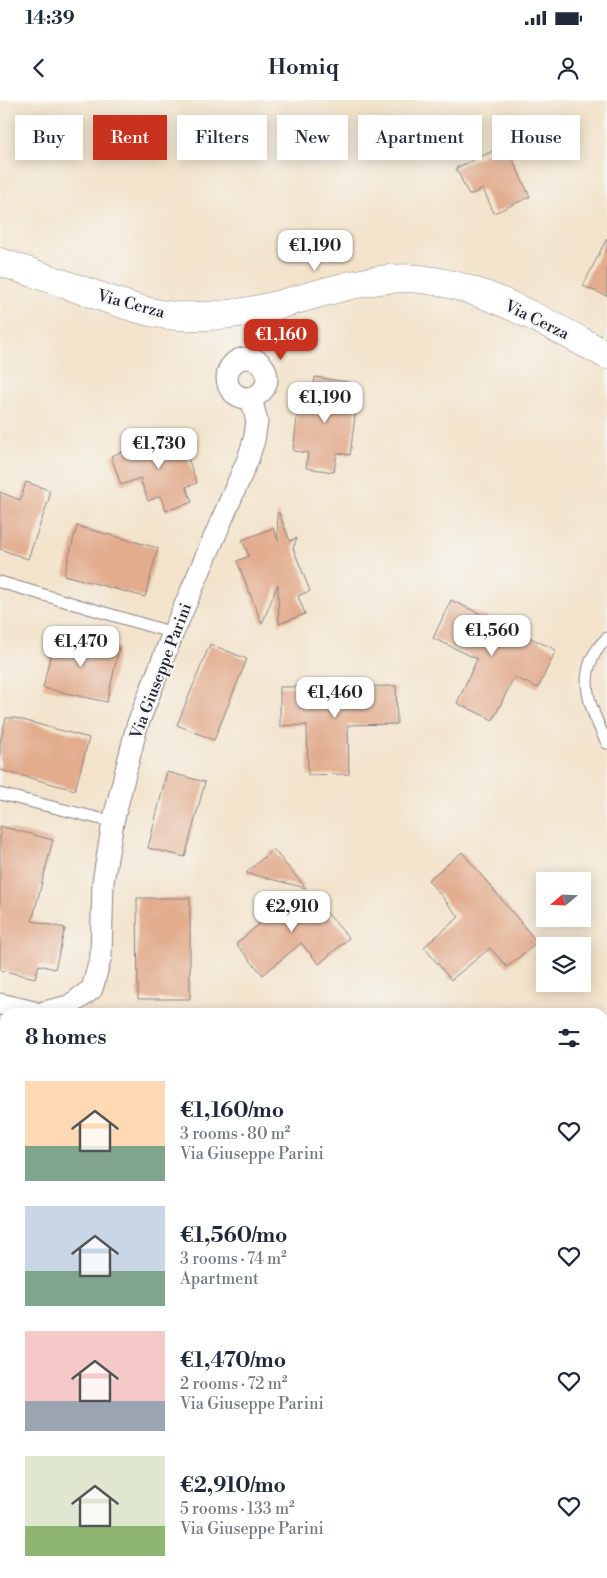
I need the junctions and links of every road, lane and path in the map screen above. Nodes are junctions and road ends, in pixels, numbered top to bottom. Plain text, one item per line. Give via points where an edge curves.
1 (0, 262) edge
2 (607, 355) edge
3 (252, 398) dead end
4 (0, 582) edge
5 (172, 633) junction
6 (607, 638) edge
7 (607, 743) edge
8 (0, 794) edge
9 (113, 822) junction
10 (0, 1004) edge
11 (17, 1008) edge
12 (61, 1008) edge

1 - 2 main road, Via Cerza via 138,309 176,316 260,309 363,283 417,278 459,286 499,301
3 - 5 street, Via Giuseppe Parini via 257,422 248,460
4 - 5 lane
5 - 9 street, Via Giuseppe Parini via 137,726
6 - 7 lane via 590,662 587,689
8 - 9 lane
9 - 12 street, Via Giuseppe Parini via 103,882 101,956 92,989 69,1006
10 - 11 street

